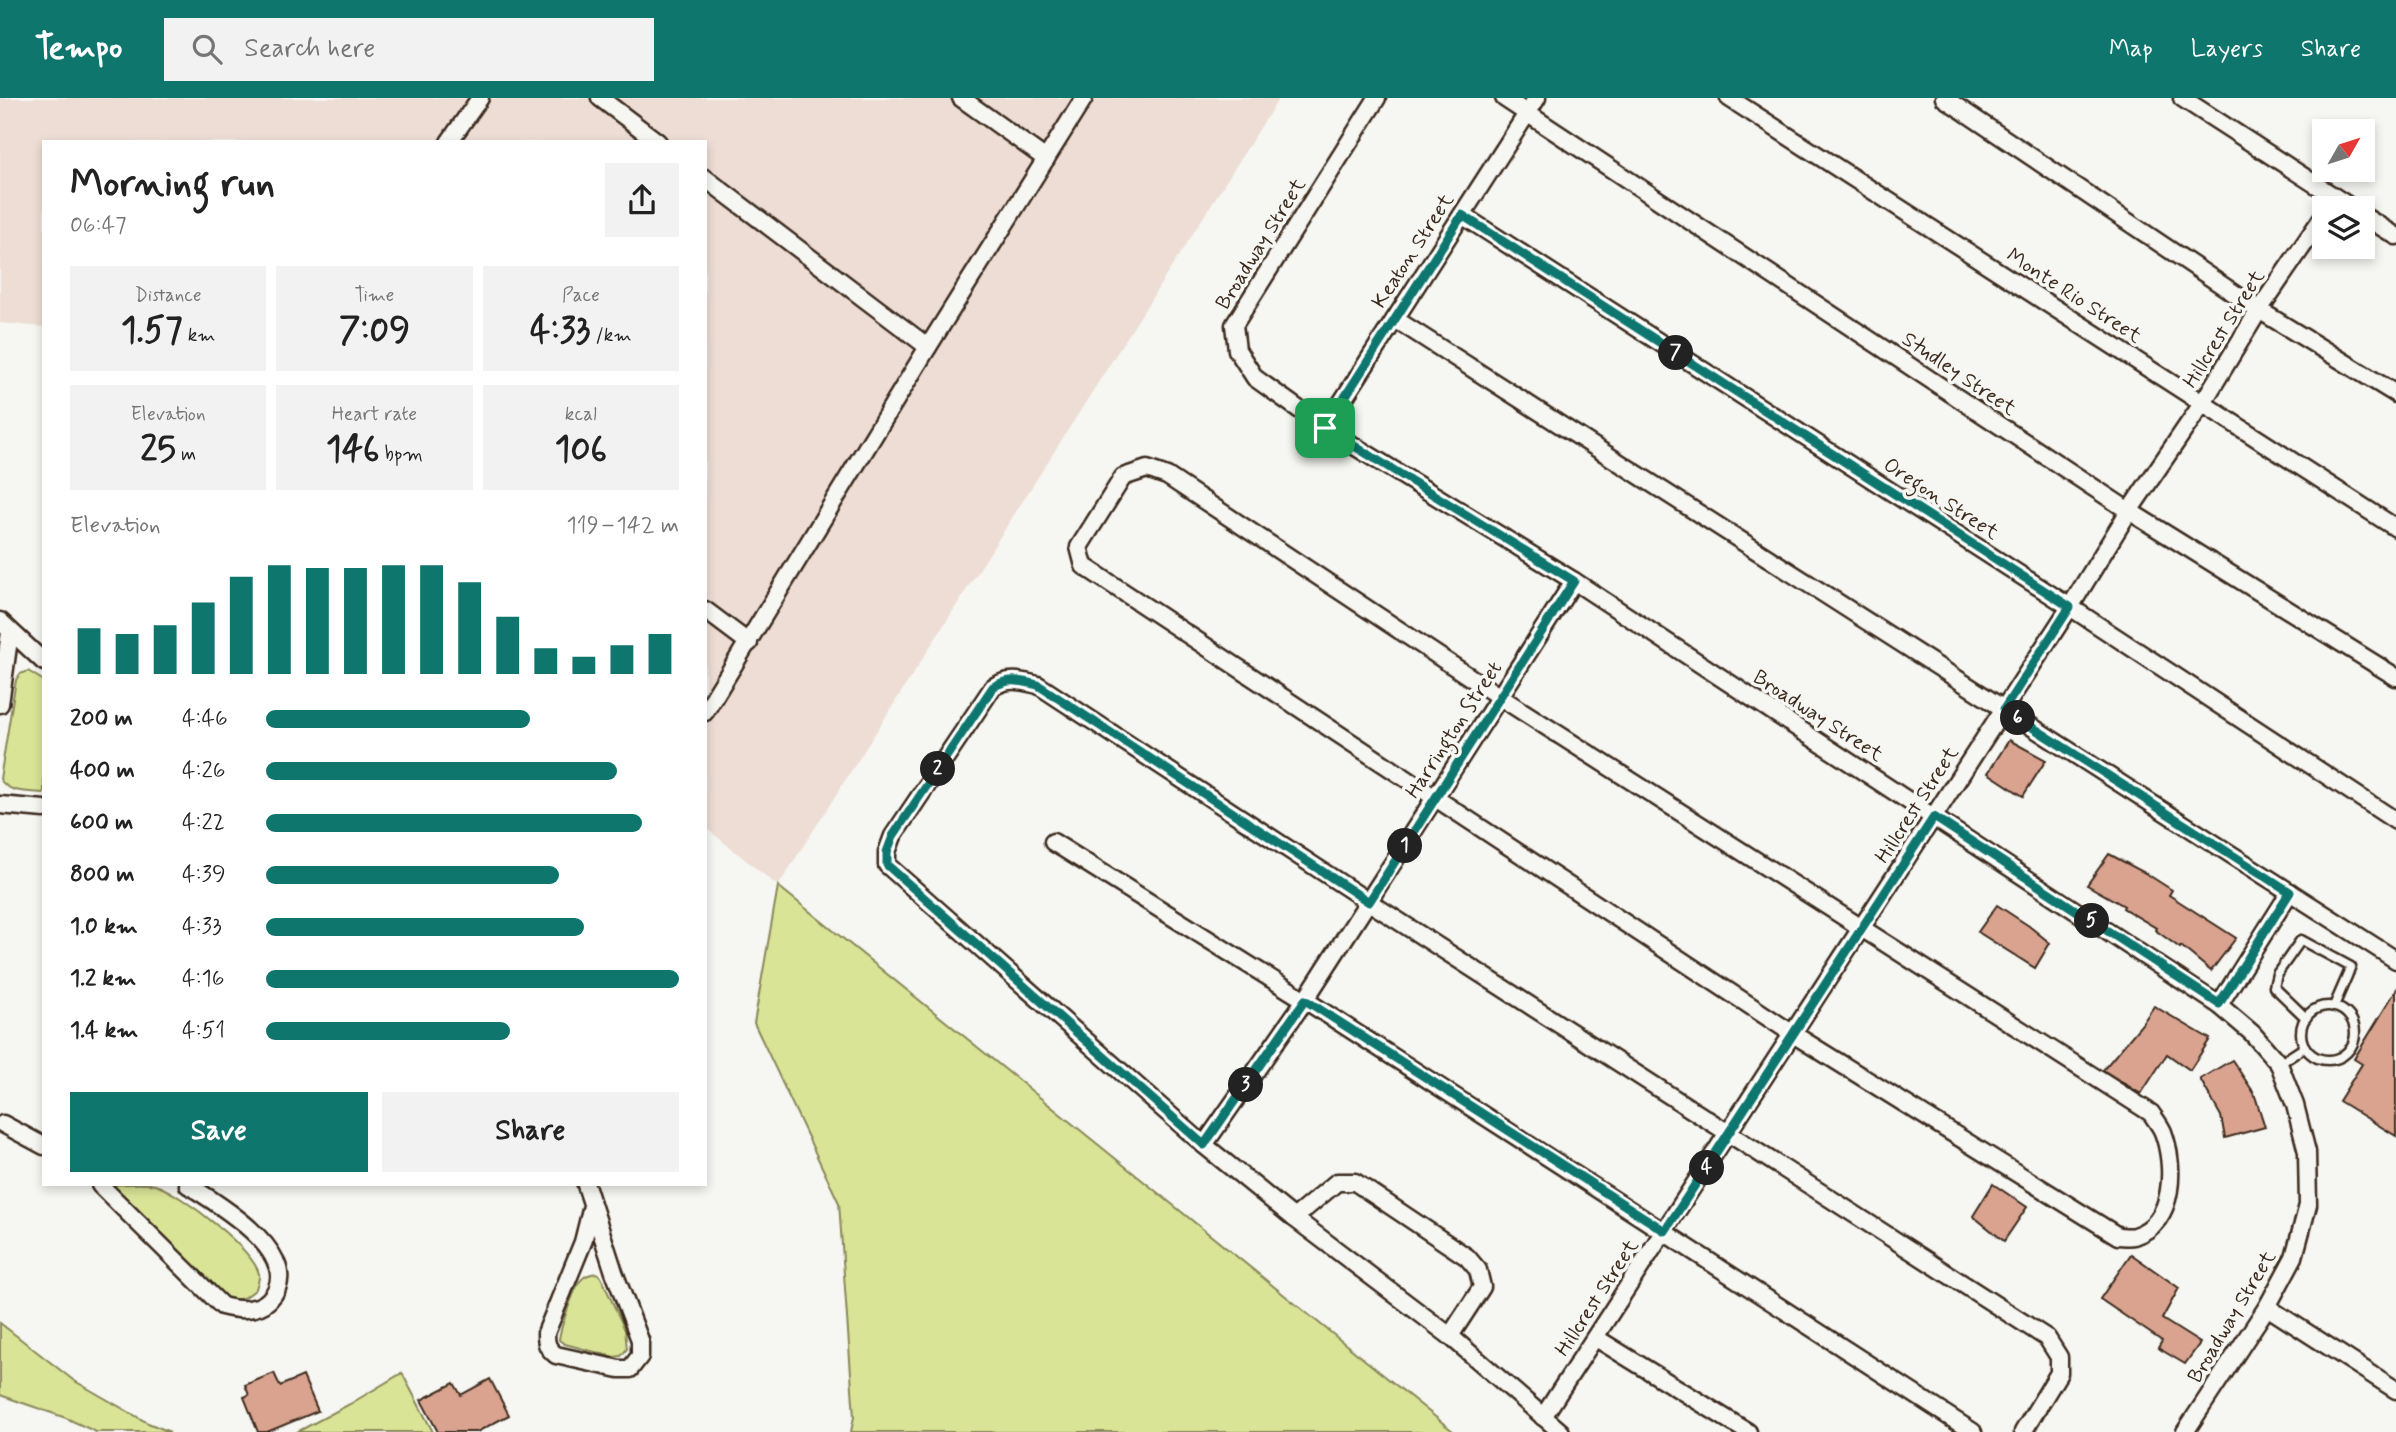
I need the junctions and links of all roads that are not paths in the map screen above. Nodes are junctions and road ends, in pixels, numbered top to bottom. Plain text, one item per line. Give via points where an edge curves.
1 (480, 98) edge
2 (600, 98) edge
3 (961, 98) edge
4 (1084, 98) edge
5 (1377, 98) edge
6 (1504, 98) edge
7 (1537, 98) edge
8 (1729, 98) edge
9 (1944, 98) edge
10 (2182, 98) edge
11 (1527, 113) junction
12 (450, 140) edge
13 (655, 140) edge
14 (1046, 159) junction
15 (707, 180) edge
16 (2322, 196) edge
17 (1462, 215) junction
18 (2375, 223) edge
19 (2312, 233) edge
20 (2396, 236) edge
21 (2259, 310) junction
22 (1395, 318) junction
23 (928, 347) junction
24 (2396, 394) edge
25 (2202, 404) junction
26 (1325, 428) junction
27 (2129, 511) junction
28 (2396, 528) edge
29 (1574, 581) junction
30 (2070, 607) junction
31 (707, 612) edge
32 (5, 626) edge
33 (749, 643) junction
34 (42, 660) edge
35 (2396, 677) edge
36 (1500, 697) junction
37 (0, 704) edge
38 (707, 709) edge
39 (2004, 709) junction
40 (1436, 797) junction
41 (0, 805) edge
42 (42, 809) edge
43 (1934, 817) junction
44 (2396, 821) edge
45 (1053, 842) dead end
46 (2290, 892) junction
47 (1369, 902) junction
48 (1861, 929) junction
49 (2396, 960) edge
50 (1305, 1000) junction
51 (2219, 1004) junction
52 (2334, 1006) junction
53 (2306, 1018) junction
54 (1793, 1034) junction
55 (2305, 1047) junction
56 (2279, 1064) junction
57 (1, 1124) edge
58 (42, 1131) edge
59 (1729, 1134) junction
60 (42, 1145) edge
61 (1204, 1145) junction
62 (101, 1186) edge
63 (189, 1186) edge
64 (586, 1186) edge
65 (592, 1206) junction
66 (1294, 1218) junction
67 (1665, 1231) junction
68 (2267, 1307) junction
69 (1450, 1336) junction
70 (1597, 1338) junction
71 (2396, 1390) edge
72 (1543, 1417) junction
73 (1562, 1432) edge
74 (1748, 1432) edge
75 (1973, 1432) edge
76 (2023, 1432) edge
77 (2185, 1432) edge

1 - 12 street
2 - 13 street
3 - 14 street
4 - 14 street
5 - 26 street, Broadway Street via 1234,325 1237,350 1255,378
6 - 11 street, Studley Street
7 - 11 street, Keaton Street
8 - 25 street, Monte Rio Street
9 - 21 street
10 - 16 street
11 - 17 street, Keaton Street
11 - 27 street, Studley Street
14 - 23 street
15 - 23 street
17 - 22 street, Keaton Street
17 - 30 street, Oregon Street
18 - 20 street
19 - 21 street, Hillcrest Street
21 - 24 street
21 - 25 street, Hillcrest Street
22 - 26 street, Keaton Street
22 - 39 street
23 - 33 street
25 - 27 street, Hillcrest Street
25 - 28 street, Monte Rio Street
26 - 29 street, Broadway Street
27 - 30 street, Hillcrest Street
27 - 35 street, Studley Street
29 - 36 street, Harrington Street
29 - 43 street, Broadway Street
30 - 39 street, Hillcrest Street
30 - 44 street, Oregon Street
31 - 33 street
32 - 34 street
32 - 37 street
33 - 38 street
36 - 40 street, Harrington Street
36 - 40 street via 1167,476 1147,469 1123,477 1089,530 1079,547 1084,566
36 - 48 street
39 - 43 street, Hillcrest Street
39 - 46 street
40 - 47 street, Harrington Street
40 - 54 street
41 - 42 street
43 - 48 street, Hillcrest Street
43 - 51 street, Broadway Street
45 - 50 street
46 - 49 street
46 - 51 street
47 - 50 street, Harrington Street
47 - 59 street
47 - 61 street via 1038,685 1016,680 993,687 893,836 887,865
48 - 54 street, Hillcrest Street
48 - 54 street via 2151,1113 2162,1130 2171,1170 2166,1206 2154,1224 2134,1236 2118,1236
50 - 61 street, Harrington Street
50 - 67 street
51 - 56 street, Broadway Street
52 - 53 lane via 2318,1008
52 - 53 lane via 2351,967 2301,940 2277,974 2274,987
52 - 55 lane via 2354,1023 2351,1049 2327,1061
53 - 55 lane via 2301,1032
54 - 59 street, Hillcrest Street
55 - 56 lane
56 - 68 street, Broadway Street via 2307,1152 2308,1205 2294,1257
57 - 58 street
57 - 60 street
59 - 67 street, Hillcrest Street
59 - 76 street via 2047,1338 2059,1357 2059,1373
61 - 66 street
62 - 63 street via 222,1306 259,1307 276,1290 278,1265 246,1225
64 - 65 street
65 - 65 street via 546,1342 556,1355 630,1369 640,1356 640,1340
66 - 69 street
66 - 69 street via 1336,1182 1355,1182 1467,1256 1478,1270 1482,1287
67 - 70 street, Hillcrest Street
67 - 75 street
68 - 71 street
68 - 77 street, Broadway Street
69 - 72 street
70 - 72 street, Hillcrest Street
70 - 74 street
72 - 73 street

